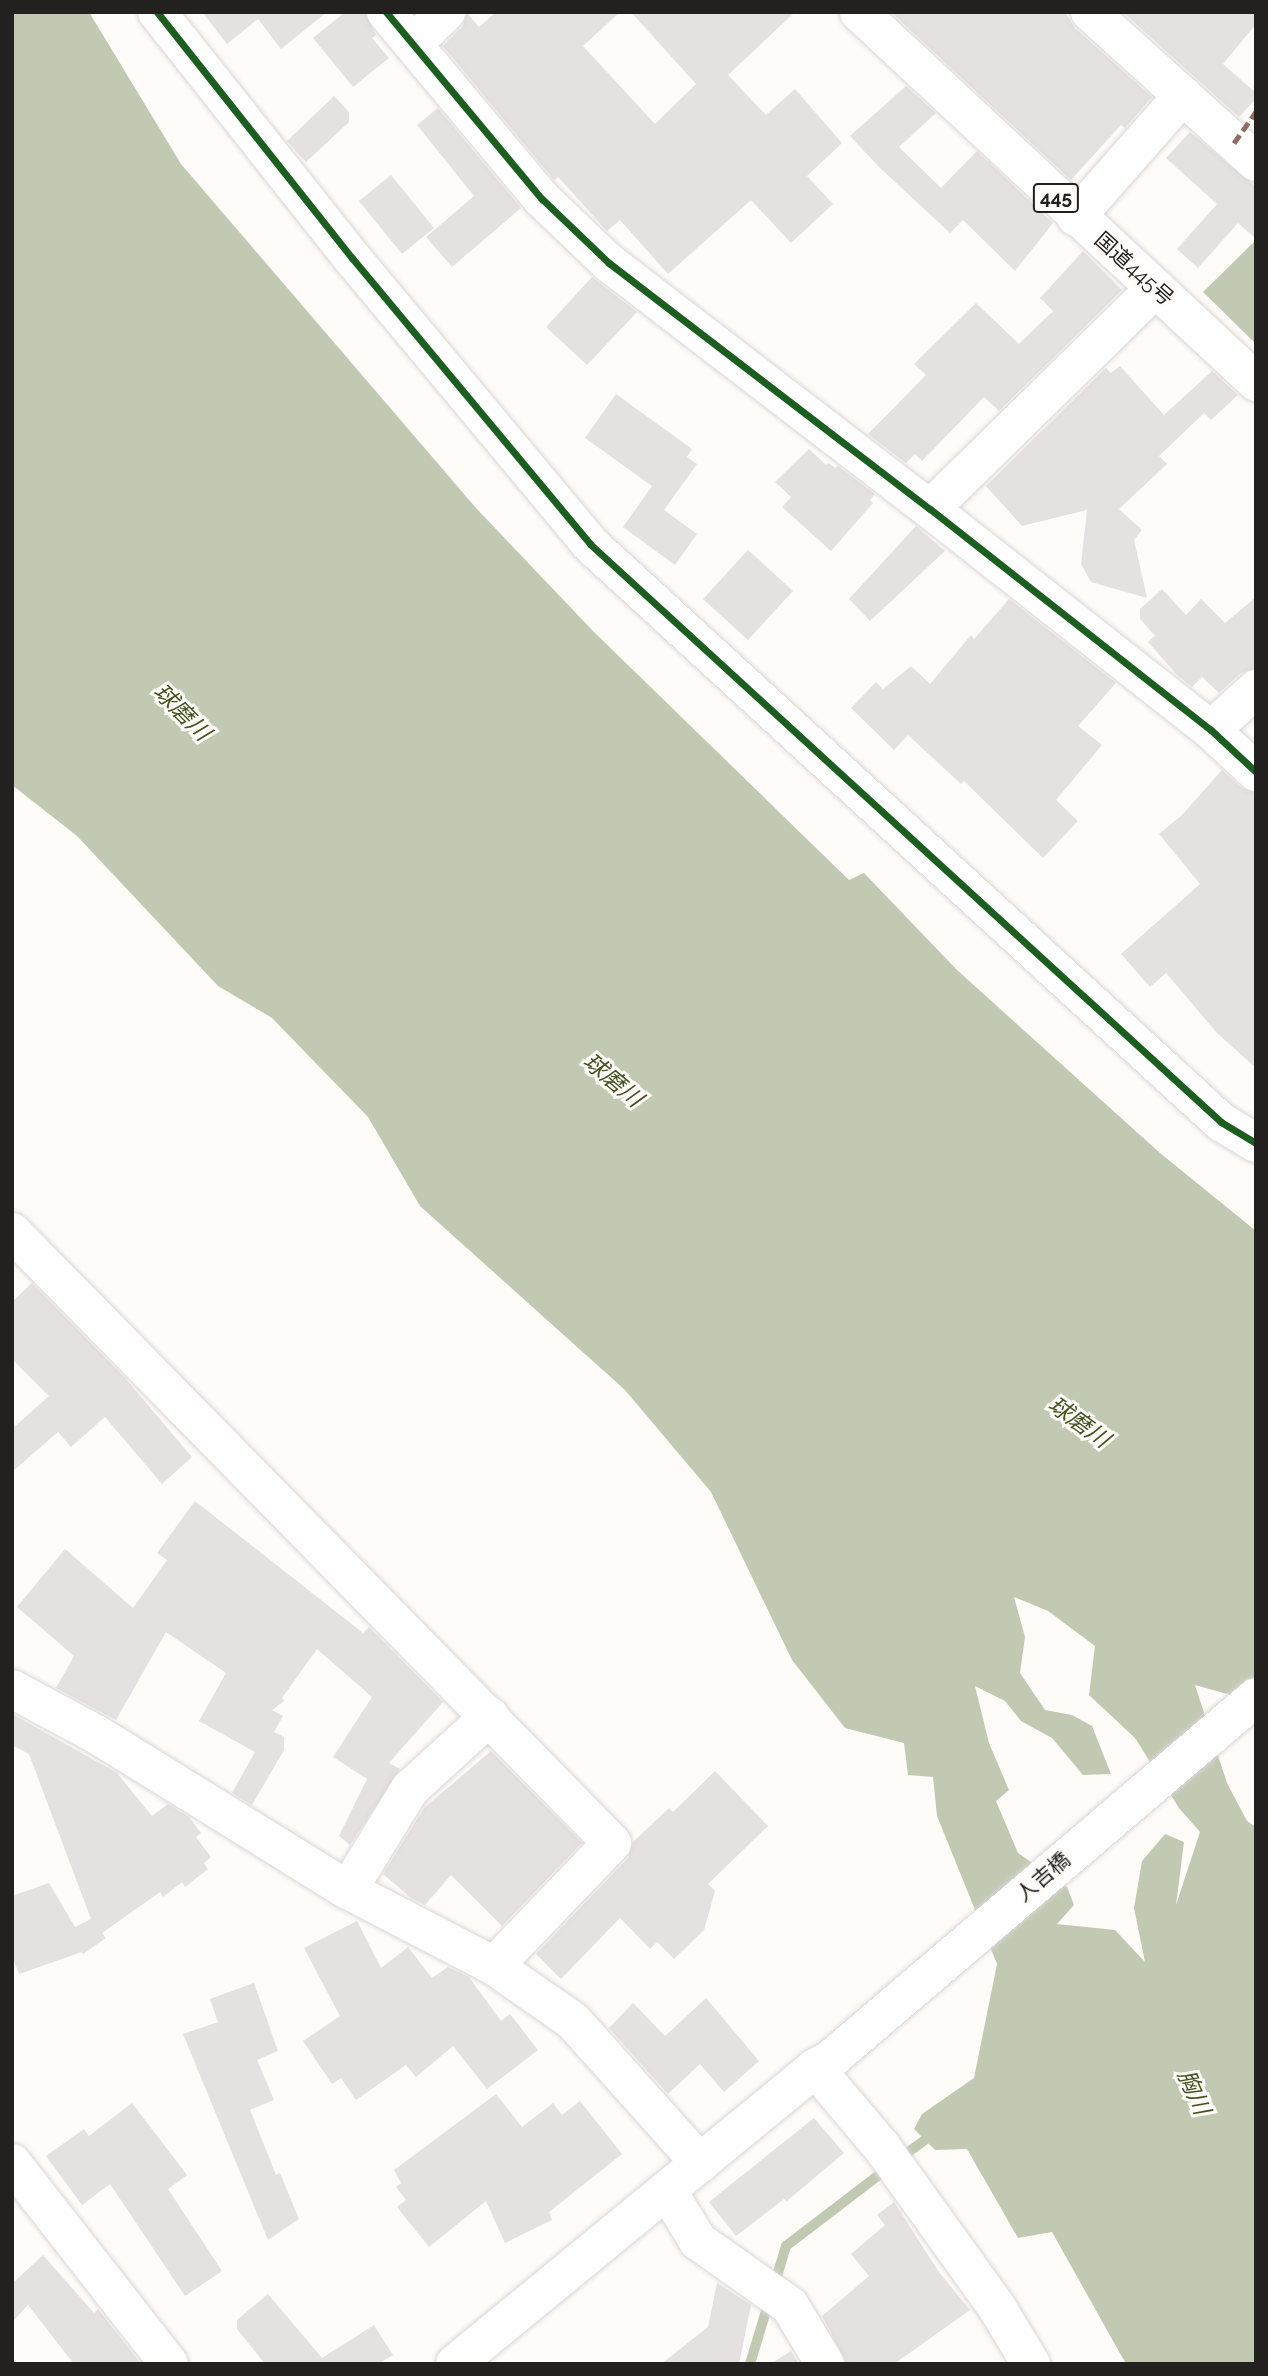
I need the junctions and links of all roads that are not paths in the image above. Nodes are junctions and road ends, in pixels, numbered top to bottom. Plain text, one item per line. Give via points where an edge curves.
1 (157, 12) edge
2 (386, 12) edge
3 (446, 12) edge
4 (859, 12) edge
5 (1090, 12) edge
6 (414, 43) junction
7 (1183, 96) junction
8 (1256, 162) edge
9 (1076, 217) junction
10 (1156, 288) junction
11 (1256, 382) edge
12 (930, 509) junction
13 (1256, 689) edge
14 (1211, 730) junction
15 (1256, 772) edge
16 (1256, 1143) edge
17 (12, 1232) edge
18 (12, 1689) edge
19 (1256, 1697) edge
20 (490, 1716) junction
21 (348, 1889) junction
22 (494, 1966) junction
23 (823, 2063) junction
24 (700, 2163) junction
25 (12, 2164) edge
26 (667, 2190) junction
27 (169, 2364) edge
28 (455, 2364) edge
29 (825, 2364) edge
30 (1031, 2364) edge

1 - 16 main road via 352,258 590,544 1221,1122
2 - 6 main road
3 - 6 main road
4 - 9 main road, 国道445号 / 445
5 - 7 main road
6 - 12 main road via 542,199 609,263
7 - 8 main road
7 - 9 main road
9 - 10 main road, 国道445号 / 445
10 - 11 main road, 国道445号 / 445
10 - 12 main road
12 - 14 main road
13 - 14 main road
14 - 15 main road
17 - 20 main road
18 - 21 main road via 96,1734
19 - 23 main road, 人吉橋
20 - 21 main road via 410,1789
20 - 22 main road via 612,1843
21 - 22 main road
22 - 24 main road via 573,2021
23 - 24 main road, 人吉橋
23 - 30 main road via 996,2306
24 - 26 main road, 人吉橋
25 - 27 main road
26 - 28 main road, 人吉橋
26 - 29 main road via 698,2241 790,2306

